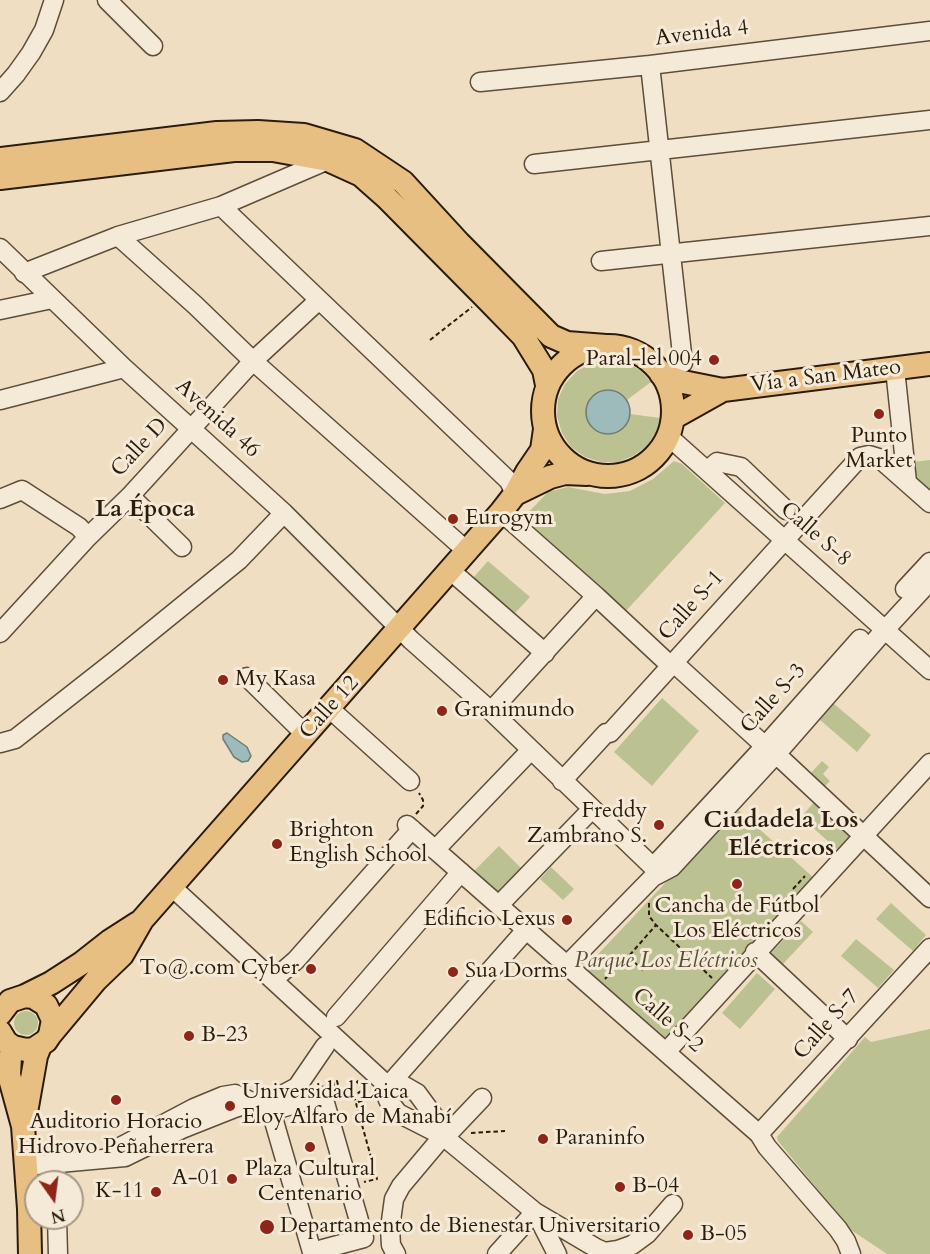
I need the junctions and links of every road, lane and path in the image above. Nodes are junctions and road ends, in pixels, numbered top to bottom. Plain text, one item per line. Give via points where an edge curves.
1 (54, 0) edge
2 (107, 0) edge
3 (930, 31) edge
4 (153, 46) dead end
5 (650, 65) junction
6 (480, 82) dead end
7 (0, 92) edge
8 (930, 120) edge
9 (660, 150) junction
10 (0, 159) edge
11 (328, 160) junction
12 (534, 164) dead end
13 (0, 178) edge
14 (220, 206) junction
15 (930, 226) edge
16 (118, 236) junction
17 (0, 248) edge
18 (670, 254) junction
19 (601, 261) dead end
20 (24, 273) junction
21 (52, 299) junction
22 (319, 300) junction
23 (477, 304) dead end
24 (0, 310) edge
25 (430, 340) dead end
26 (606, 346) junction
27 (253, 361) junction
28 (683, 363) dead end
29 (930, 364) edge
30 (124, 368) junction
31 (895, 369) junction
32 (661, 374) junction
33 (548, 385) junction
34 (723, 390) junction
35 (0, 400) edge
36 (670, 427) junction
37 (192, 428) junction
38 (545, 429) junction
39 (708, 470) junction
40 (591, 474) junction
41 (907, 482) junction
42 (130, 496) junction
43 (0, 499) edge
44 (508, 503) junction
45 (930, 503) edge
46 (786, 510) dead end
47 (284, 513) junction
48 (88, 537) junction
49 (783, 540) junction
50 (182, 547) dead end
51 (468, 552) junction
52 (930, 562) edge
53 (451, 571) junction
54 (930, 580) edge
55 (596, 596) junction
56 (880, 625) junction
57 (400, 628) junction
58 (0, 633) edge
59 (545, 653) junction
60 (672, 664) junction
61 (930, 670) edge
62 (247, 677) dead end
63 (330, 709) junction
64 (491, 711) junction
65 (306, 735) junction
66 (0, 743) edge
67 (772, 749) junction
68 (530, 751) junction
69 (930, 763) edge
70 (410, 781) joint
71 (562, 781) junction
72 (592, 810) junction
73 (409, 827) junction
74 (864, 836) junction
75 (435, 850) junction
76 (659, 871) junction
77 (461, 872) junction
78 (804, 876) dead end
79 (172, 888) junction
80 (789, 893) dead end
81 (930, 898) edge
82 (649, 899) dead end
83 (499, 905) junction
84 (142, 920) junction
85 (657, 925) junction
86 (526, 930) junction
87 (930, 948) edge
88 (755, 952) junction
89 (590, 961) dead end
90 (633, 961) junction
91 (618, 963) junction
92 (566, 966) junction
93 (643, 970) dead end
94 (606, 977) dead end
95 (712, 978) dead end
96 (273, 980) junction
97 (7, 1006) edge
98 (647, 1009) dead end
99 (336, 1017) dead end
100 (674, 1020) dead end
101 (848, 1039) junction
102 (45, 1041) junction
103 (7, 1044) edge
104 (325, 1046) dead end
105 (666, 1052) junction
106 (4, 1071) edge
107 (362, 1078) dead end
108 (388, 1086) junction
109 (482, 1098) dead end
110 (367, 1099) dead end
111 (252, 1102) junction
112 (356, 1102) junction
113 (271, 1111) junction
114 (23, 1126) junction
115 (505, 1131) dead end
116 (475, 1133) dead end
117 (759, 1134) junction
118 (444, 1136) junction
119 (56, 1163) junction
120 (26, 1166) junction
121 (56, 1170) edge
122 (377, 1179) dead end
123 (673, 1204) dead end
124 (535, 1212) junction
125 (57, 1230) edge
126 (310, 1253) edge
127 (30, 1254) edge
128 (58, 1254) edge
129 (396, 1254) edge
130 (497, 1254) edge
131 (557, 1254) edge
132 (851, 1254) edge
133 (864, 1254) edge

1 - 7 street via 31,53
2 - 4 street
3 - 5 street, Avenida 4
5 - 6 street, Avenida 4
5 - 9 street
8 - 9 street
9 - 12 street
9 - 18 street
10 - 26 main road via 217,133 303,135 355,150 404,182 551,336 567,343
11 - 13 main road via 273,150 234,150
11 - 14 street
11 - 33 main road via 362,175 484,296 529,344
14 - 16 street
14 - 22 street
15 - 18 street
16 - 20 street
16 - 27 street
17 - 20 street, Avenida 46
18 - 19 street
18 - 28 street
20 - 21 street, Avenida 46
21 - 24 street
21 - 30 street, Avenida 46
22 - 27 street, Calle D
22 - 44 street via 509,481
23 - 25 path
26 - 32 main road via 627,349 646,359
26 - 33 main road via 571,357 557,369
27 - 37 street, Calle D
27 - 51 street
29 - 31 main road, Vía a San Mateo
30 - 35 street
30 - 37 street, Avenida 46
31 - 34 main road, Vía a San Mateo
31 - 41 street
32 - 34 main road
32 - 36 main road via 670,395
33 - 38 main road via 542,407
34 - 36 main road
36 - 39 street, Calle S-8
36 - 40 main road via 655,455 636,469 606,476
37 - 42 street, Calle D
37 - 47 street, Avenida 46
38 - 40 main road via 562,458
38 - 44 main road, Calle 12 via 542,450
39 - 46 street via 717,462 741,467
39 - 49 street, Calle S-8
40 - 44 main road, Calle 12 via 549,477
41 - 45 street
41 - 49 street, Calle S-1 via 875,456 865,455 856,460
42 - 48 street, Calle D
42 - 50 street
43 - 48 street via 22,490
44 - 51 main road, Calle 12
44 - 55 street
47 - 57 street, Avenida 46
47 - 66 street via 239,560 117,659 15,739
48 - 58 street, Calle D
49 - 56 street, Calle S-8
49 - 60 street, Calle S-1
51 - 53 main road, Calle 12
52 - 56 street, Calle S-3
53 - 57 main road, Calle 12
53 - 59 street
54 - 56 street, Calle S-3
55 - 59 street
55 - 60 street
56 - 61 street, Calle S-8
56 - 67 street, Calle S-3
57 - 63 main road, Calle 12
57 - 64 street, Avenida 46
59 - 64 street
60 - 67 street
60 - 71 street, Calle S-1
62 - 65 street
63 - 65 main road, Calle 12
63 - 70 street
64 - 68 street, Avenida 46
65 - 79 main road, Calle 12
67 - 74 street
67 - 76 street, Calle S-3
68 - 71 street, Avenida 46
68 - 75 street
69 - 74 street
70 - 73 path via 423,806
71 - 72 street, Avenida 46
72 - 76 street, Avenida 46
72 - 83 street
73 - 75 street, Calle S-2
73 - 96 street via 296,960
74 - 81 street
74 - 88 street
75 - 77 street, Calle S-2
76 - 92 street, Calle S-3
77 - 83 street, Calle S-2
77 - 99 street
78 - 80 path
79 - 84 main road, Calle 12
79 - 96 street
82 - 85 path via 649,916
83 - 86 street, Calle S-2
84 - 97 main road, Calle 12 via 51,983
84 - 102 main road, Calle 12 via 122,955
85 - 90 path via 628,957
85 - 95 path
86 - 92 street, Calle S-2
86 - 108 street
87 - 101 street, Calle S-7
88 - 101 street
88 - 105 street
89 - 91 path via 602,966
90 - 91 path
90 - 93 path
91 - 94 path
92 - 105 street, Calle S-2
96 - 108 street
97 - 102 main road via 33,997 46,1005 53,1020
98 - 100 path via 665,1023
101 - 117 street, Calle S-7
102 - 103 main road via 27,1050
102 - 114 main road via 31,1077
103 - 106 main road via 10,1057
104 - 111 street via 297,1087 278,1097
105 - 117 street, Calle S-2
106 - 114 main road
107 - 112 path via 357,1082 364,1089 354,1096
108 - 118 street via 404,1085 417,1093
108 - 118 street via 388,1100 398,1113
109 - 118 street
110 - 112 path
111 - 113 street
111 - 119 street via 235,1094 223,1096 162,1123 120,1147 110,1158
112 - 122 path
113 - 126 street
113 - 126 street via 323,1096 364,1238
114 - 120 main road
115 - 116 path
117 - 132 street, Calle S-2 via 838,1229
118 - 124 street
118 - 129 street via 394,1199 390,1228
119 - 120 street
119 - 121 street
120 - 127 main road
123 - 124 street via 632,1245 605,1252
124 - 130 street
124 - 131 street
125 - 128 street
132 - 133 street

